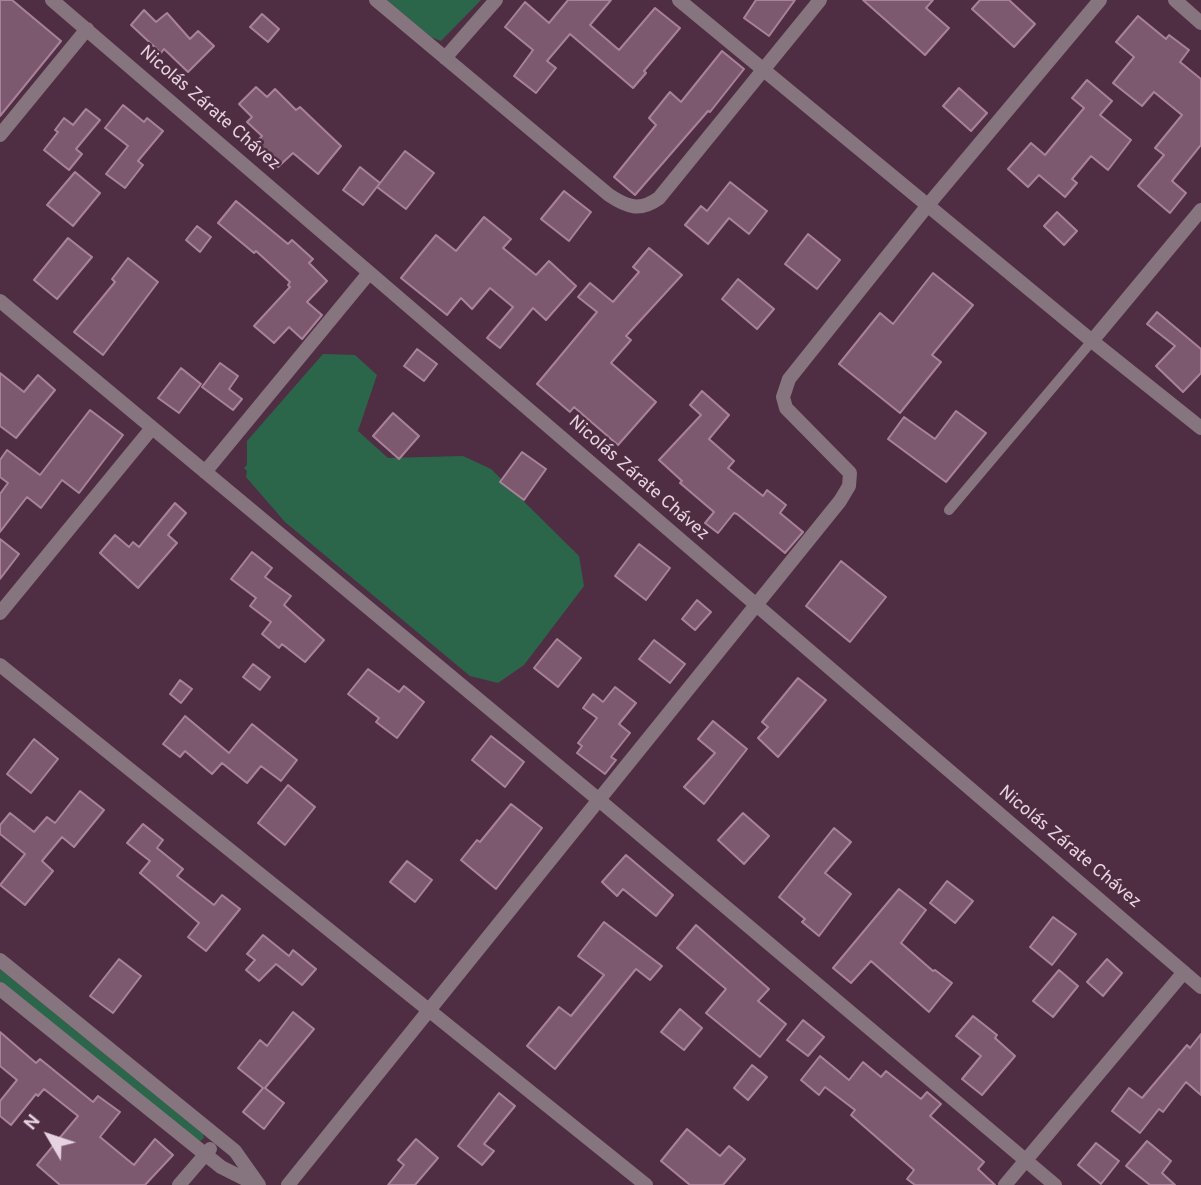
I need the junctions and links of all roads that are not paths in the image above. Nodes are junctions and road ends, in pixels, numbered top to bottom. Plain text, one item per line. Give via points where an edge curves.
1 (52, 0) edge
2 (376, 0) edge
3 (496, 0) edge
4 (679, 0) edge
5 (820, 0) edge
6 (1100, 0) edge
7 (1175, 0) edge
8 (1201, 23) edge
9 (87, 29) junction
10 (445, 58) junction
11 (765, 69) junction
12 (0, 135) edge
13 (928, 205) junction
14 (1201, 210) edge
15 (369, 273) junction
16 (0, 301) edge
17 (1092, 341) junction
18 (152, 428) junction
19 (1201, 428) edge
20 (205, 472) junction
21 (949, 510) dead end
22 (756, 606) junction
23 (0, 613) edge
24 (0, 665) edge
25 (599, 800) junction
26 (0, 960) edge
27 (1184, 972) junction
28 (1201, 987) edge
29 (0, 989) edge
30 (429, 1012) junction
31 (219, 1138) junction
32 (206, 1154) junction
33 (1026, 1160) junction
34 (180, 1185) edge
35 (258, 1185) edge
36 (288, 1185) edge
37 (646, 1185) edge
38 (1005, 1185) edge
39 (1055, 1185) edge

1 - 9 street, Nicolás Zárate Chávez
2 - 10 street
3 - 10 street
4 - 11 street
5 - 11 street
6 - 13 street
7 - 8 street
9 - 12 street
9 - 15 street, Nicolás Zárate Chávez
10 - 11 street via 609,195 636,208 659,198
11 - 13 street
13 - 17 street
13 - 22 street via 784,388 786,408 850,473 849,486
14 - 17 street
15 - 20 street
15 - 22 street, Nicolás Zárate Chávez
16 - 18 street
17 - 19 street
17 - 21 lane
18 - 20 street
18 - 23 street
20 - 25 street
22 - 25 street
22 - 27 street, Nicolás Zárate Chávez
24 - 30 street
25 - 30 street
25 - 33 street
26 - 31 street
27 - 28 street, Nicolás Zárate Chávez
27 - 33 street
29 - 32 street
30 - 36 street
30 - 37 street
31 - 32 street
31 - 35 street via 235,1151
32 - 34 street
32 - 35 street
33 - 38 street
33 - 39 street

